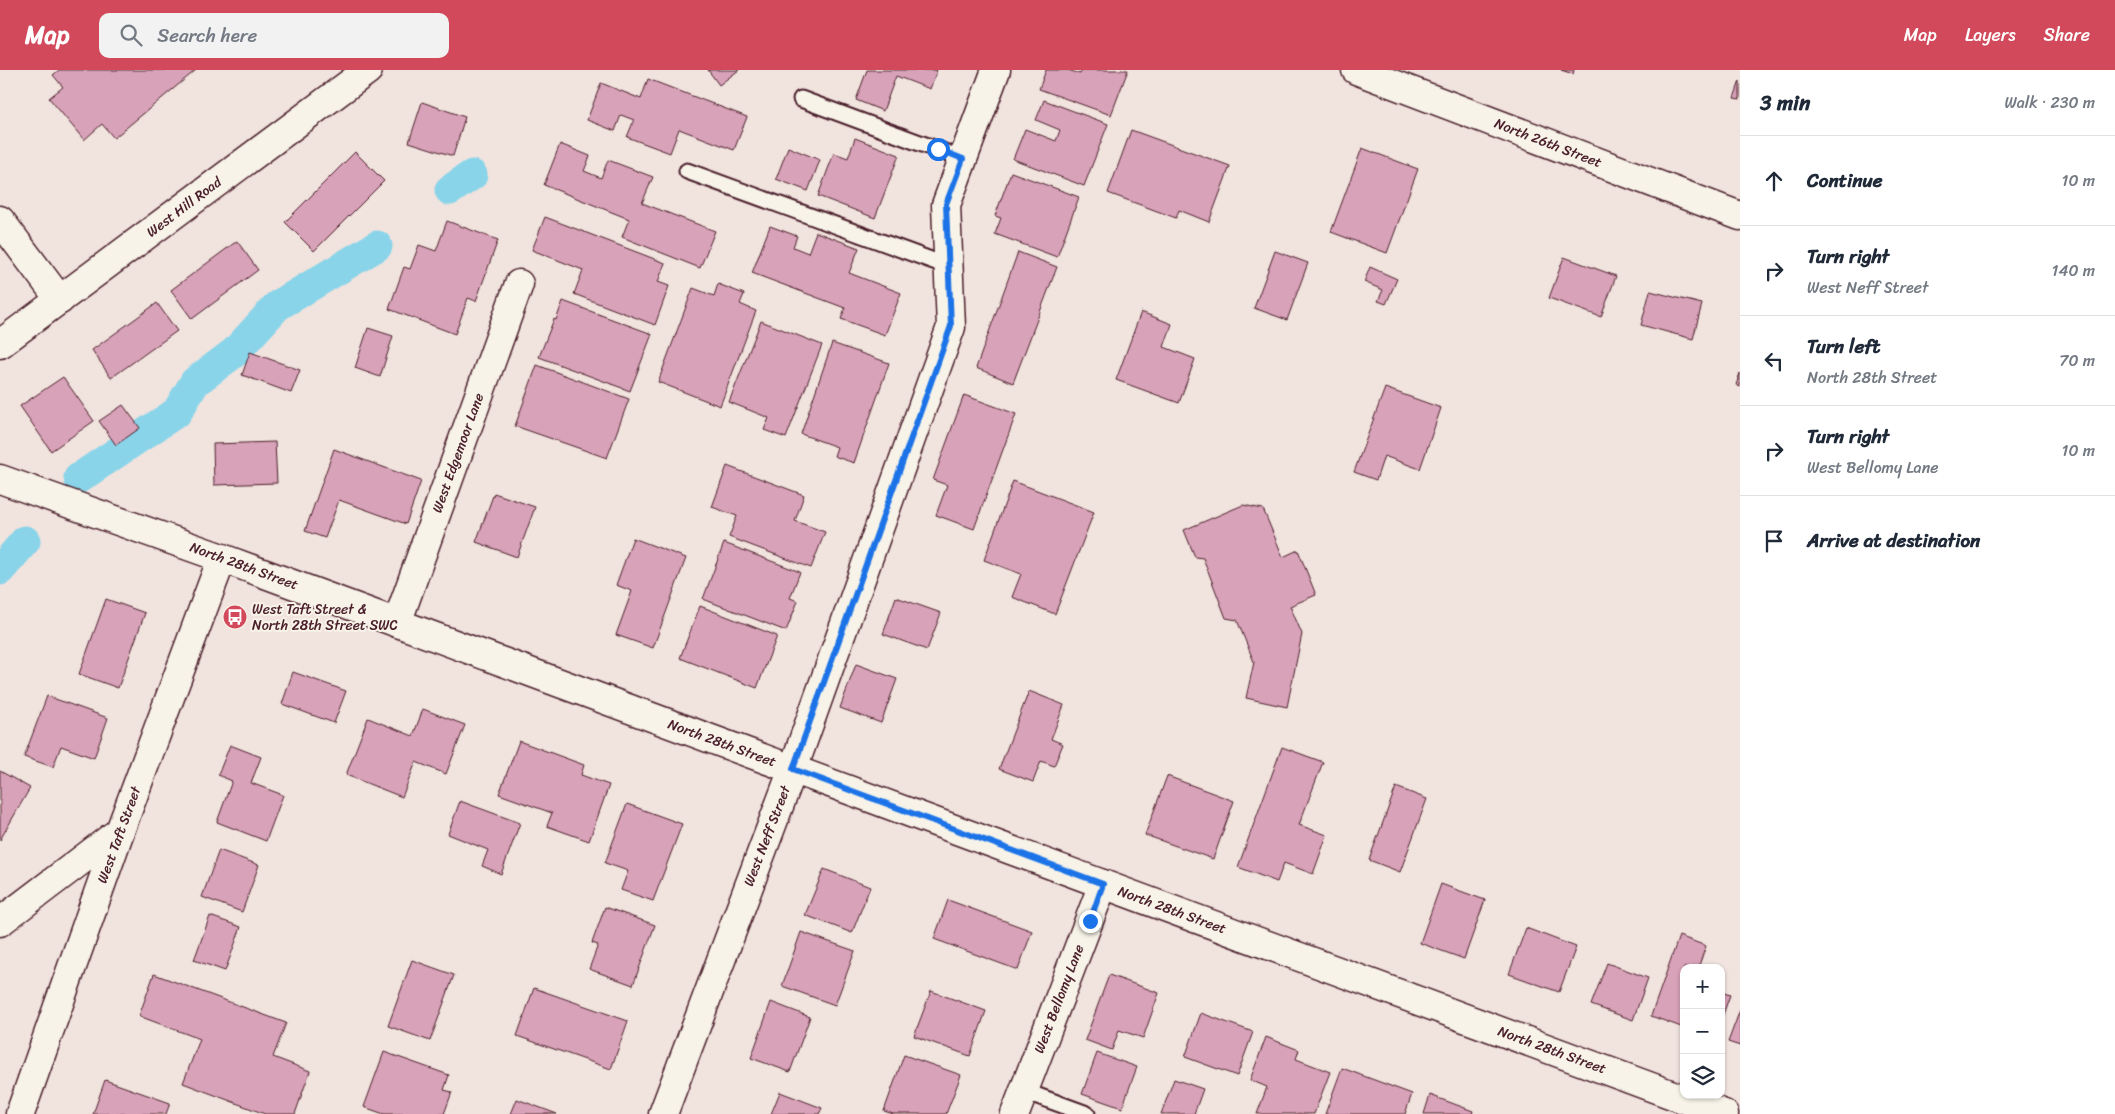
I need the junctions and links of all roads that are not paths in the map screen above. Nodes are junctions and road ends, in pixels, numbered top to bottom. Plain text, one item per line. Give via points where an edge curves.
1 (368, 70) edge
2 (996, 70) edge
3 (1356, 70) edge
4 (802, 99) dead end
5 (963, 159) junction
6 (686, 171) dead end
7 (1740, 216) edge
8 (0, 220) edge
9 (950, 267) junction
10 (519, 284) dead end
11 (60, 300) junction
12 (0, 344) edge
13 (0, 479) edge
14 (222, 558) junction
15 (397, 623) junction
16 (793, 769) junction
17 (120, 832) junction
18 (1103, 884) junction
19 (0, 922) edge
20 (1019, 1103) edge
21 (20, 1114) edge
22 (663, 1114) edge
23 (1087, 1114) edge
24 (1724, 1114) edge

1 - 11 street, West Hill Road
2 - 5 street, West Neff Street
3 - 7 street, North 26th Street
4 - 5 lane
5 - 9 street, West Neff Street via 946,204
6 - 9 lane
8 - 11 street
9 - 16 street, West Neff Street via 951,326
10 - 15 street, West Edgemoor Lane
11 - 12 street, West Hill Road
13 - 14 street, North 28th Street
14 - 15 street, North 28th Street
14 - 17 street, West Taft Street
15 - 16 street, North 28th Street
16 - 18 street, North 28th Street
16 - 22 street, West Neff Street
17 - 19 street
17 - 21 street, West Taft Street
18 - 20 street, West Bellomy Lane
18 - 24 street, North 28th Street
20 - 23 lane

